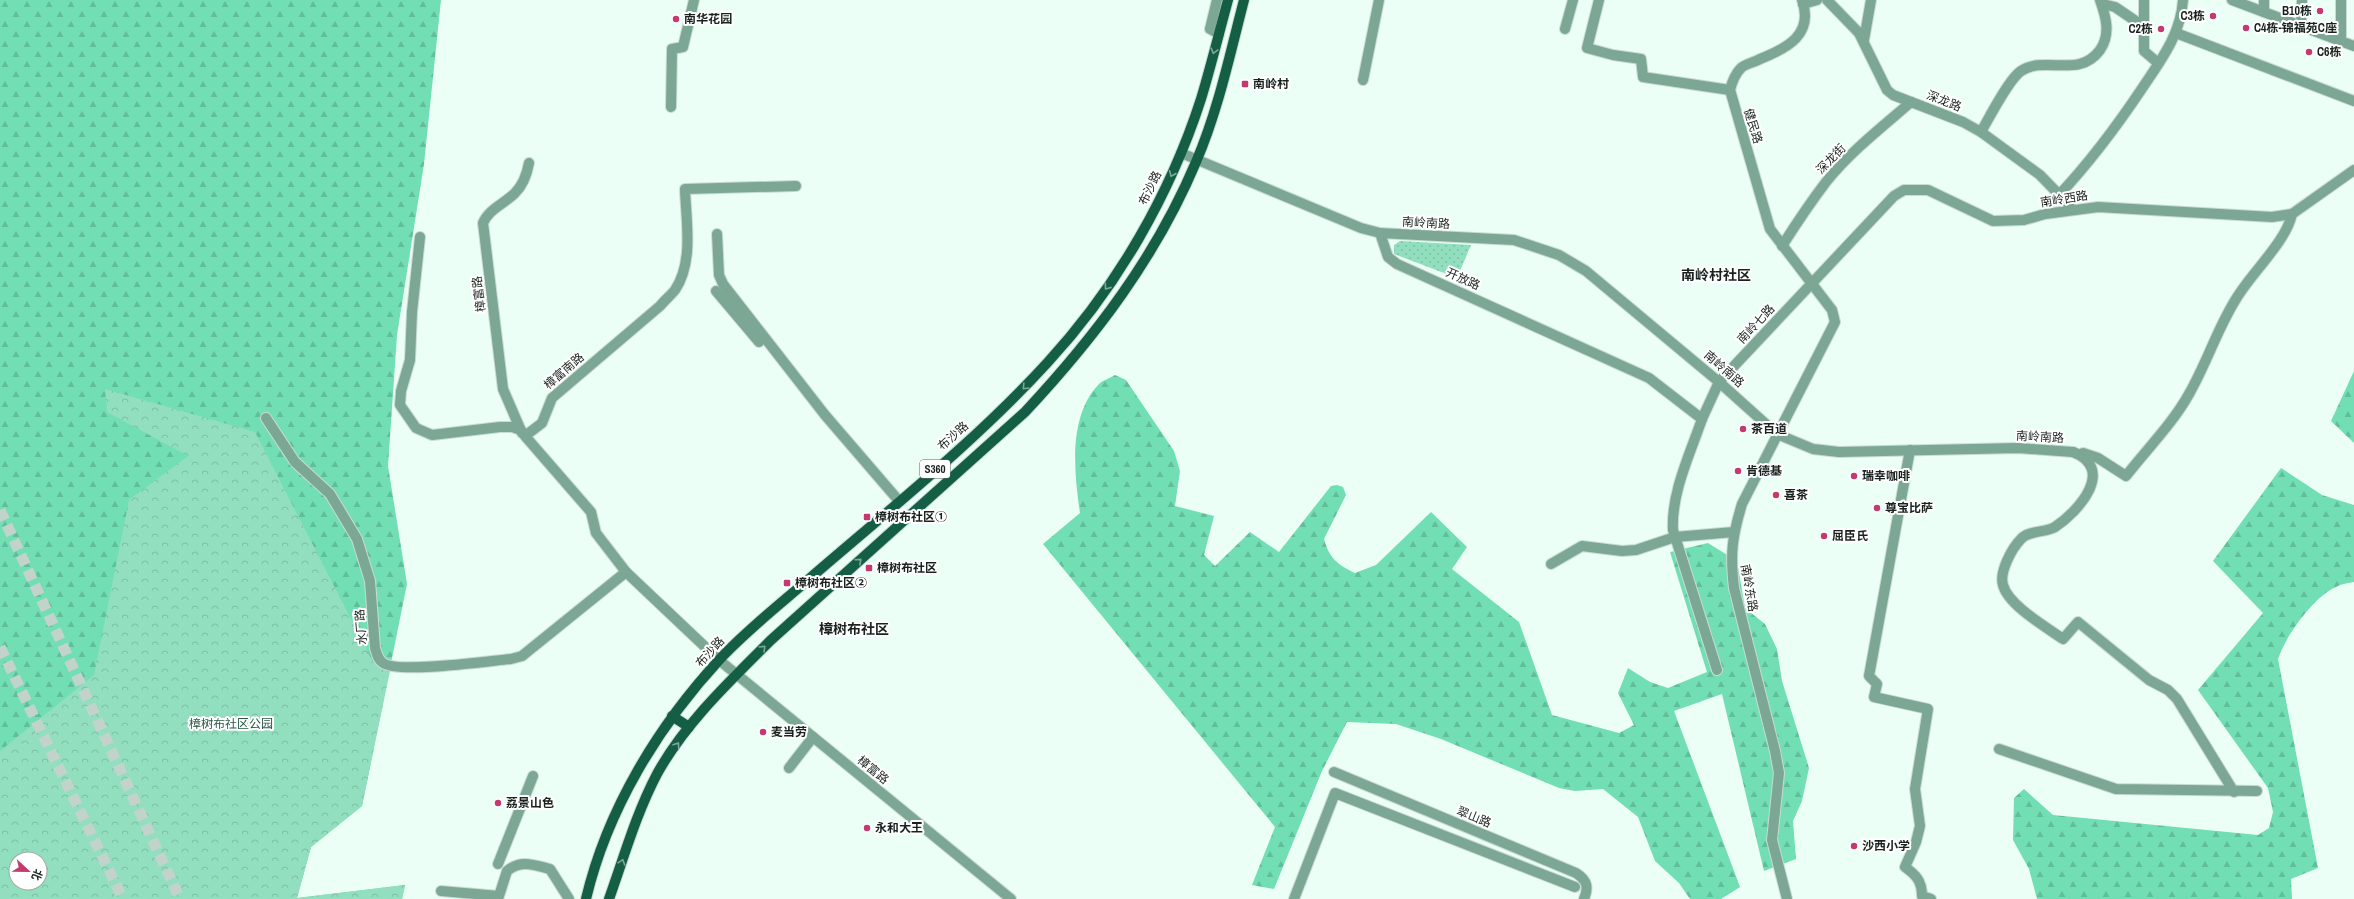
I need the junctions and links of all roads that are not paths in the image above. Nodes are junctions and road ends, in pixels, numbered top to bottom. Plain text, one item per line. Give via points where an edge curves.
1 (694, 0) edge
2 (1217, 0) edge
3 (1228, 0) edge
4 (1244, 0) edge
5 (1378, 0) edge
6 (1573, 0) edge
7 (1599, 0) edge
8 (1817, 0) edge
9 (1827, 0) edge
10 (1871, 0) edge
11 (2144, 0) edge
12 (2183, 0) edge
13 (2232, 0) edge
14 (2264, 0) edge
15 (2302, 0) edge
16 (2341, 0) edge
17 (1803, 2) edge
18 (2101, 2) edge
19 (2264, 12) junction
20 (2143, 26) junction
21 (2301, 26) junction
22 (1565, 29) dead end
23 (2176, 33) junction
24 (1218, 34) junction
25 (1864, 40) junction
26 (2341, 41) junction
27 (2354, 46) edge
28 (2158, 63) junction
29 (1363, 80) dead end
30 (1730, 90) junction
31 (2354, 101) edge
32 (1911, 102) junction
33 (671, 107) dead end
34 (1981, 132) junction
35 (1181, 153) junction
36 (1197, 161) junction
37 (530, 163) dead end
38 (2354, 170) edge
39 (796, 186) dead end
40 (2059, 195) junction
41 (2074, 210) junction
42 (2292, 214) junction
43 (1380, 233) junction
44 (717, 234) dead end
45 (420, 237) dead end
46 (1782, 246) junction
47 (1811, 284) junction
48 (716, 291) dead end
49 (1719, 382) junction
50 (266, 418) dead end
51 (1702, 419) junction
52 (523, 433) junction
53 (1777, 434) junction
54 (1910, 450) junction
55 (2073, 452) junction
56 (897, 502) junction
57 (1734, 532) junction
58 (1675, 537) junction
59 (1551, 564) dead end
60 (626, 572) junction
61 (719, 660) junction
62 (1717, 670) dead end
63 (737, 674) junction
64 (672, 716) junction
65 (689, 727) junction
66 (813, 737) junction
67 (1999, 749) dead end
68 (789, 768) dead end
69 (1334, 772) dead end
70 (532, 776) dead end
71 (2257, 791) dead end
72 (2234, 792) junction
73 (498, 864) dead end
74 (1575, 887) dead end
75 (441, 891) dead end
76 (569, 899) edge
77 (586, 899) edge
78 (609, 899) edge
79 (1011, 899) edge
80 (1294, 899) edge
81 (1584, 899) edge
82 (1787, 899) edge
83 (1931, 899) edge

1 - 33 street via 683,47 672,49
2 - 24 street via 1210,30
3 - 24 main road, 布沙路 / S360
4 - 36 main road, S360 via 1217,103
5 - 29 street
6 - 22 street
7 - 30 street via 1587,48 1641,59 1643,76
8 - 17 street
9 - 25 street, 深龙路
10 - 25 street
11 - 20 street
12 - 23 street via 2182,16
13 - 19 street
14 - 19 street
15 - 21 street
16 - 26 street
17 - 30 street via 1806,20 1802,31 1791,43 1775,54 1742,67 1732,80
18 - 20 street via 2115,7
18 - 34 street via 2107,31 2098,53 2089,61 2079,64 2030,66 2020,72
19 - 21 street
20 - 28 street via 2144,51
21 - 26 street
23 - 28 street
23 - 31 street
24 -> 35 main road, 布沙路 / S360 via 1201,99
25 - 32 street, 深龙路 via 1887,90
26 - 27 street
28 - 40 street via 2111,135
30 - 46 street, 健民路 via 1762,206 1770,229
32 - 34 street, 深龙路 via 1963,122
32 - 46 street, 深龙街 via 1827,181
34 - 40 street, 深龙路 via 2040,175
35 - 36 street
35 -> 56 main road, 布沙路 / S360 via 1165,191 1142,233 1081,323 1015,397
36 - 43 street via 1361,228
63 -> 36 main road, S360 via 771,640 1025,412 1062,373 1128,289 1176,206
37 - 52 street, 樟富路 via 516,193 487,214 483,223 503,389
38 - 42 street, 南岭西路
39 - 52 street, 樟富南路 via 686,189 687,247 685,265 675,290 660,306 552,398 542,423
40 - 41 street, 深龙路
41 - 42 street, 南岭西路 via 2098,207 2272,217
41 - 47 street, 南岭西路 via 2024,220 1993,221 1928,190 1904,190 1894,196
42 - 55 street, 南岭南路 via 2289,227 2236,298 2218,330 2189,395 2126,476 2098,458
43 - 49 street, 南岭南路 via 1514,240 1559,255 1586,271
43 - 51 street, 开放路 via 1388,257 1397,264 1649,378
44 - 56 street via 719,275 722,284
45 - 52 street via 410,360 401,391 400,405 416,428 432,434 500,427 512,427
46 - 47 street, 健民路
47 - 49 street, 南岭七路
47 - 53 street, 南岭东路 via 1832,310 1834,326
48 - 56 street
49 - 51 street
49 - 53 street, 南岭南路
50 - 60 street, 水厂路 via 290,457 330,494 357,539 370,581 375,648 378,658 384,664 403,667 436,666 522,656
51 - 58 street via 1672,514
52 - 60 street via 591,512 596,533
53 - 54 street, 南岭南路 via 1813,449 1839,452
53 - 57 street, 南岭东路 via 1742,504
54 - 55 street, 南岭南路 via 2018,448
54 - 83 street via 1868,676 1876,684 1874,697 1928,709 1915,789 1920,826 1905,867 1919,878 1922,896
55 - 72 street via 2090,462 2094,474 2092,484 2083,501 2068,517 2049,530 2022,538 2004,569 2002,584 2008,598 2063,639 2078,622 2149,680 2168,690 2177,699
56 - 61 main road, 布沙路 / S360
57 - 58 street
57 - 82 street, 南岭东路 via 1731,557 1734,588 1779,773 1772,840
58 - 59 street via 1622,552 1582,546
58 - 62 street
60 - 61 street
61 - 63 street, 樟富路
61 - 64 main road, 布沙路 / S360
63 - 65 main road, S360
63 - 66 street, 樟富路
64 - 65 main road
64 - 77 main road, 布沙路 / S360 via 641,764 594,865
78 -> 65 main road, S360 via 641,809 658,774
66 - 68 street
66 - 79 street, 樟富路
67 - 72 street via 2116,789
69 - 81 street, 翠山路 via 1576,873 1586,881
70 - 73 street
71 - 72 street
74 - 80 street via 1335,794
75 - 76 street via 499,896 507,870 528,863 550,869

